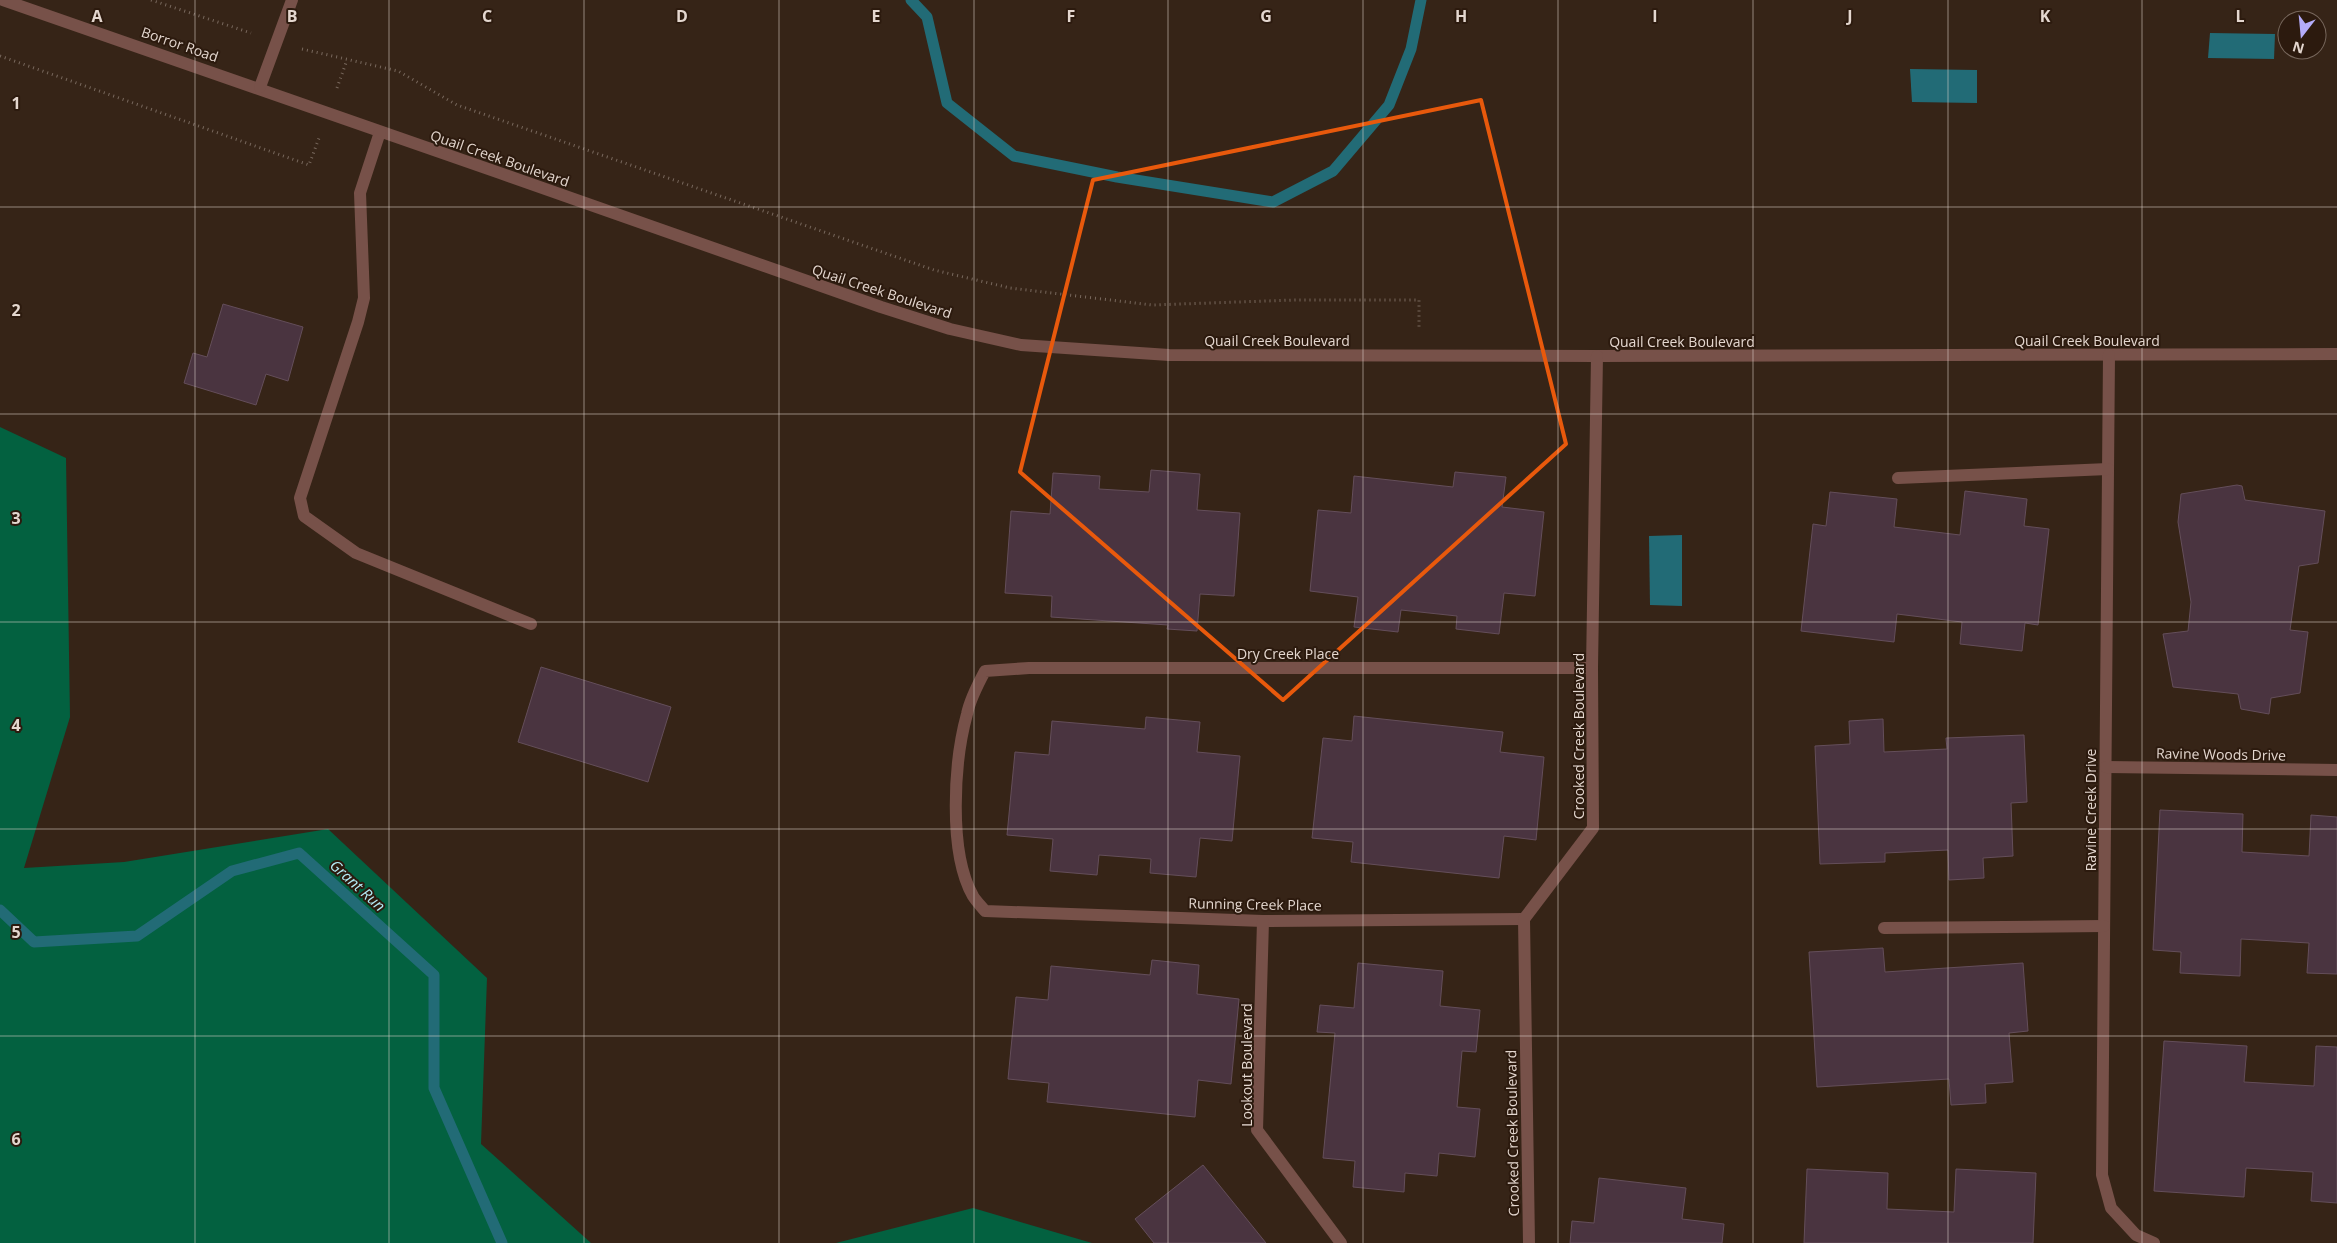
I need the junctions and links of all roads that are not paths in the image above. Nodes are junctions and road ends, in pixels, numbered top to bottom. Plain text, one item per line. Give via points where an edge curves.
1 (3, 0) edge
2 (292, 0) edge
3 (260, 87) junction
4 (380, 132) junction
5 (2337, 354) edge
6 (2109, 355) junction
7 (1597, 356) junction
8 (2108, 469) junction
9 (1898, 478) dead end
10 (531, 624) dead end
11 (1592, 668) junction
12 (2106, 768) junction
13 (2337, 770) edge
14 (985, 911) joint
15 (1524, 919) junction
16 (1263, 921) junction
17 (2104, 926) junction
18 (1884, 928) dead end
19 (2135, 1239) edge
20 (1341, 1243) edge
21 (1529, 1243) edge
22 (2154, 1243) edge

1 - 3 street, Borror Road
2 - 3 street
3 - 4 street, Quail Creek Boulevard
4 - 7 street, Quail Creek Boulevard via 881,307 950,329 1021,345 1169,355
4 - 10 street via 360,193 364,298 300,498 304,516 356,553
5 - 6 street, Quail Creek Boulevard
6 - 7 street, Quail Creek Boulevard
6 - 8 street, Ravine Creek Drive
7 - 11 street, Crooked Creek Boulevard
8 - 9 street
8 - 12 street, Ravine Creek Drive
11 - 14 street, Dry Creek Place via 1029,668 985,671 967,712 956,775 958,831 964,871 973,895
11 - 15 street, Crooked Creek Boulevard via 1593,828
12 - 13 street, Ravine Woods Drive
12 - 17 street, Ravine Creek Drive
14 - 16 street, Running Creek Place
15 - 16 street, Running Creek Place
15 - 21 street, Crooked Creek Boulevard
16 - 20 street, Lookout Boulevard via 1257,1130
17 - 18 street
17 - 19 street, Ravine Creek Drive via 2102,1175 2111,1208
19 - 22 street, Ravine Creek Drive

